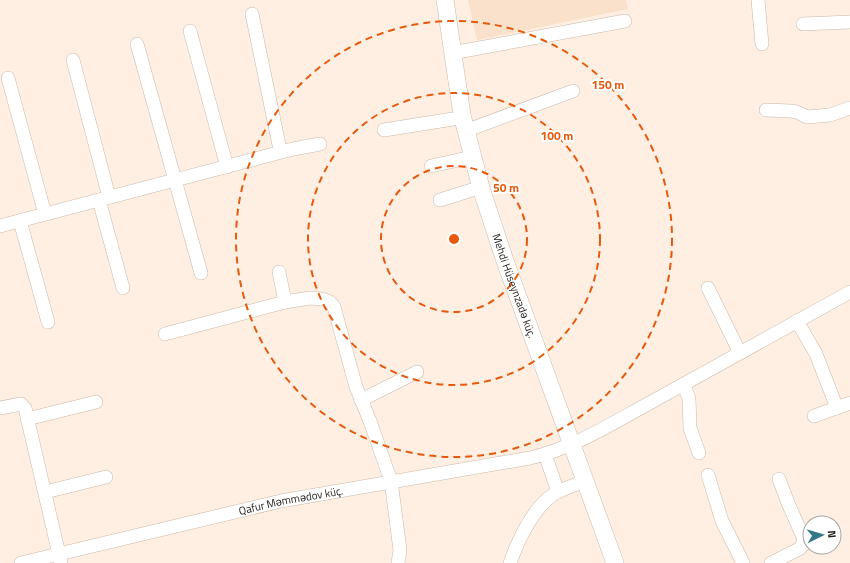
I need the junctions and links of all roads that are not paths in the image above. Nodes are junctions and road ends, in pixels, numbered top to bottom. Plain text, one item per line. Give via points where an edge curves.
1 (435, 0) edge
2 (445, 0) edge
3 (758, 0) edge
4 (252, 14) dead end
5 (625, 21) dead end
6 (850, 22) edge
7 (803, 24) dead end
8 (190, 30) dead end
9 (137, 44) dead end
10 (762, 44) dead end
11 (452, 53) junction
12 (73, 60) dead end
13 (8, 78) dead end
14 (573, 91) dead end
15 (850, 108) edge
16 (766, 110) dead end
17 (453, 119) junction
18 (384, 130) dead end
19 (465, 131) junction
20 (320, 144) dead end
21 (279, 145) dead end
22 (463, 159) junction
23 (431, 166) dead end
24 (227, 167) junction
25 (176, 180) junction
26 (472, 190) junction
27 (104, 198) junction
28 (440, 200) dead end
29 (45, 214) junction
30 (20, 221) junction
31 (0, 226) edge
32 (279, 272) dead end
33 (201, 273) dead end
34 (123, 288) dead end
35 (708, 288) dead end
36 (850, 292) edge
37 (285, 302) junction
38 (798, 321) junction
39 (48, 322) dead end
40 (165, 334) dead end
41 (740, 352) junction
42 (417, 372) dead end
43 (684, 385) junction
44 (361, 400) junction
45 (96, 402) dead end
46 (850, 403) edge
47 (0, 408) edge
48 (837, 408) junction
49 (814, 416) dead end
50 (27, 420) junction
51 (567, 446) junction
52 (699, 453) dead end
53 (545, 454) junction
54 (708, 475) dead end
55 (106, 477) dead end
56 (779, 479) dead end
57 (392, 481) junction
58 (577, 484) junction
59 (45, 492) junction
60 (558, 492) junction
61 (60, 559) edge
62 (21, 563) edge
63 (398, 563) edge
64 (510, 563) edge
65 (605, 563) edge
66 (615, 563) edge
67 (743, 563) edge
68 (772, 563) edge

1 - 17 main road, Mehdi Hüseynzadə küç.
2 - 11 main road, Mehdi Hüseynzadə küç.
3 - 10 street
4 - 21 street
5 - 11 street
6 - 7 street
8 - 24 street
9 - 25 street
11 - 19 main road, Mehdi Hüseynzadə küç.
12 - 27 street
13 - 29 street
14 - 19 street
15 - 16 street via 830,115 808,117 791,111
17 - 18 street
17 - 22 main road, Mehdi Hüseynzadə küç.
19 - 51 main road, Mehdi Hüseynzadə küç. via 481,188
20 - 24 street
22 - 23 street
22 - 26 main road, Mehdi Hüseynzadə küç.
24 - 25 street
25 - 27 street
25 - 33 street
26 - 28 street
26 - 51 main road, Mehdi Hüseynzadə küç. via 497,266
27 - 29 street
27 - 34 street
29 - 30 street
30 - 31 street
30 - 39 street
32 - 37 street
35 - 41 street
36 - 38 street, Qafur Məmmədov küç.
37 - 40 street
37 - 44 street via 310,298 330,302 334,308
38 - 41 street, Qafur Məmmədov küç.
38 - 48 street via 816,354
41 - 43 street, Qafur Məmmədov küç.
42 - 44 street
43 - 51 street, Qafur Məmmədov küç.
43 - 52 street via 689,399 690,428
44 - 57 street
45 - 50 street
46 - 48 street
47 - 50 street via 21,404 25,408
48 - 49 street
50 - 59 street
51 - 53 street, Qafur Məmmədov küç.
51 - 58 main road, Mehdi Hüseynzadə küç.
51 - 66 main road, Mehdi Hüseynzadə küç.
53 - 57 street, Qafur Məmmədov küç.
53 - 60 street
54 - 67 street via 722,521
55 - 59 street
56 - 68 street via 804,544
57 - 61 street, Qafur Məmmədov küç. via 281,501
57 - 63 street via 400,550
58 - 60 street
58 - 65 main road, Mehdi Hüseynzadə küç.
59 - 61 street
60 - 64 street via 546,501 534,516
61 - 62 street, Qafur Məmmədov küç.

